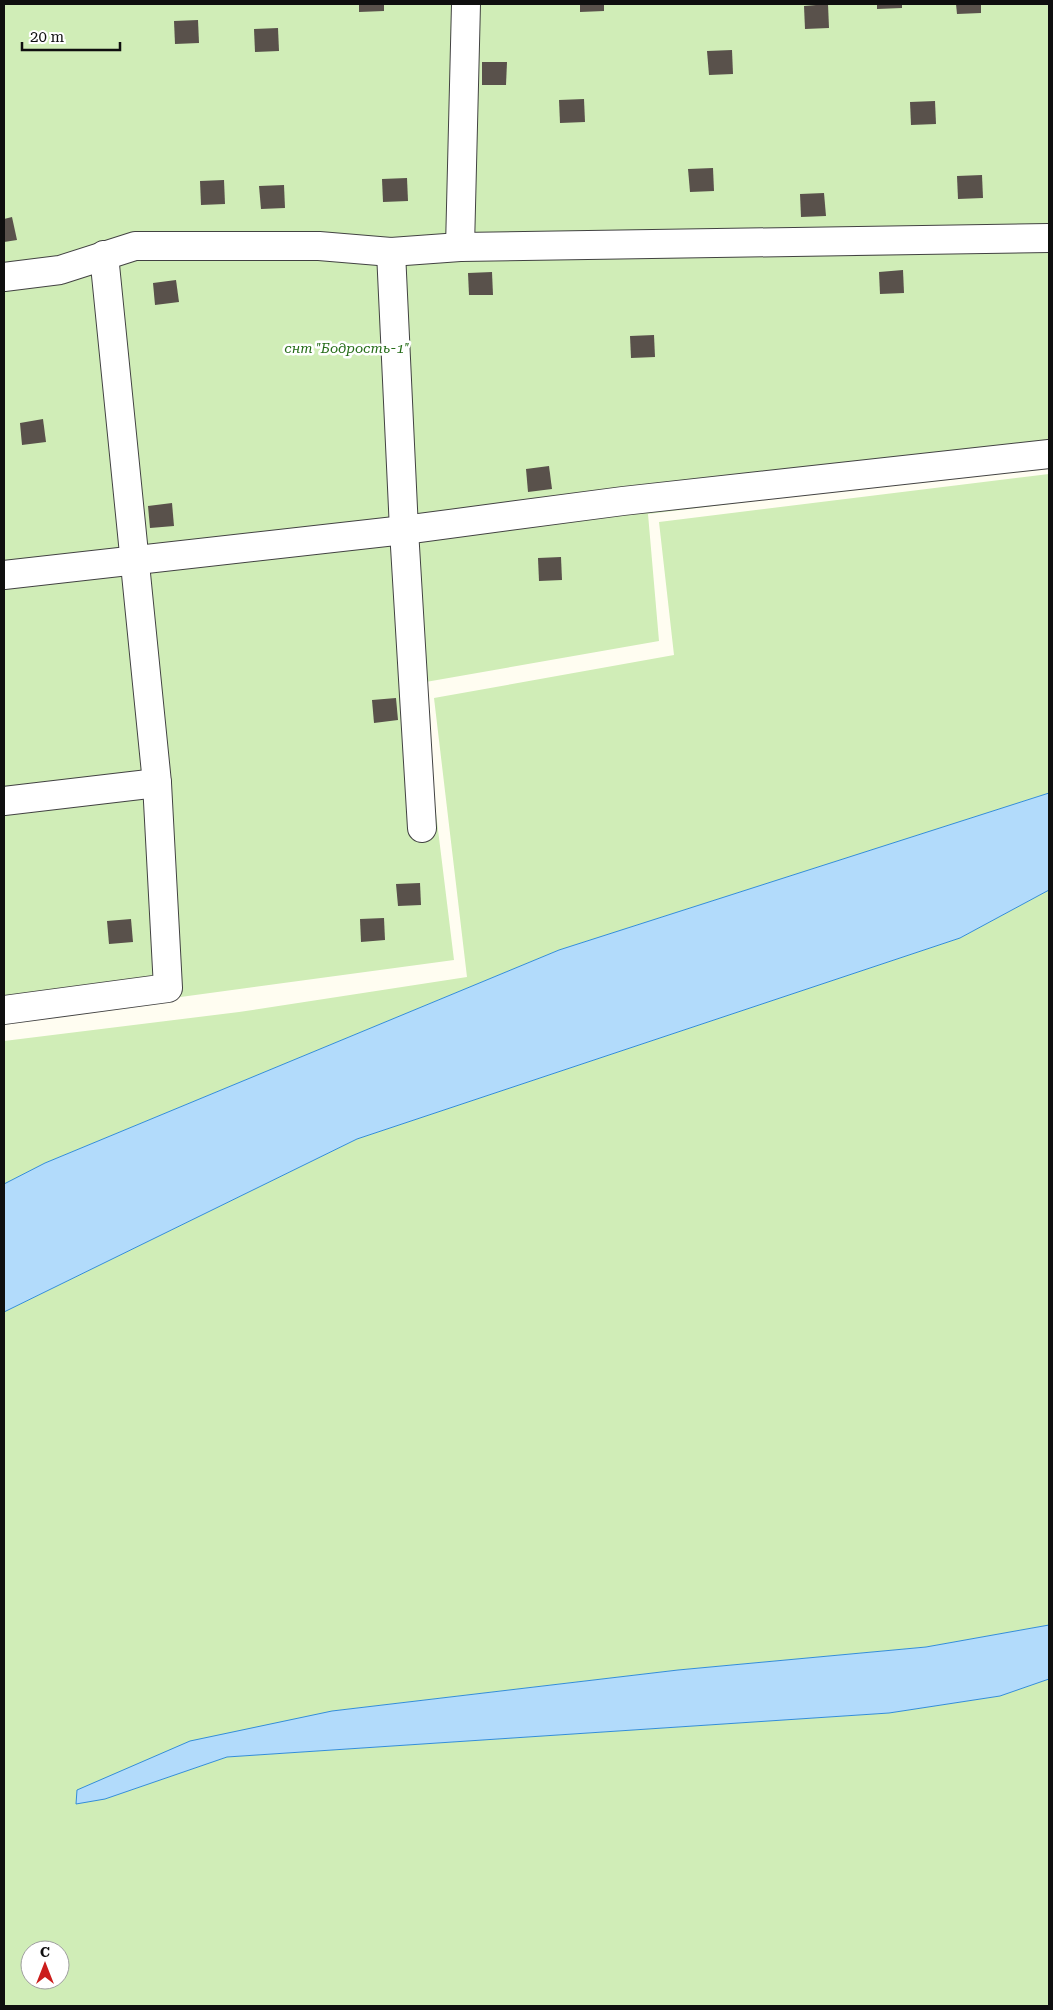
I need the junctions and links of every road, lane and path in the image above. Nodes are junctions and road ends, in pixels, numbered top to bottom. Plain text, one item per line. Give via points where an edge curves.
1 (466, 4) edge
2 (1049, 238) edge
3 (460, 247) junction
4 (391, 252) junction
5 (104, 255) junction
6 (4, 277) edge
7 (1049, 454) edge
8 (404, 530) junction
9 (135, 561) junction
10 (4, 575) edge
11 (157, 783) junction
12 (4, 801) edge
13 (422, 828) dead end
14 (4, 1010) edge

1 - 3 lane
2 - 3 lane
3 - 4 lane
4 - 5 lane via 319,246 135,246
4 - 8 lane
5 - 6 lane via 60,270
5 - 9 lane
7 - 8 lane via 623,501
8 - 9 lane
8 - 13 lane
9 - 10 lane
9 - 11 lane
11 - 12 lane
11 - 14 lane via 168,988

